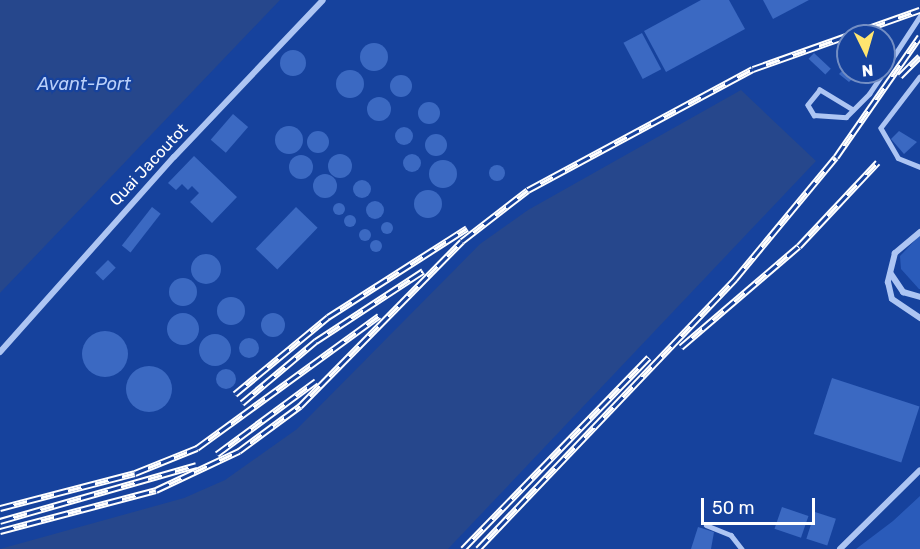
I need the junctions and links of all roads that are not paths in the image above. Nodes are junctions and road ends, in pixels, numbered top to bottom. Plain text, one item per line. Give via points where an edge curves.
1 (323, 0) edge
2 (920, 16) edge
3 (896, 53) edge
4 (920, 78) edge
5 (874, 84) edge
6 (853, 110) junction
7 (920, 167) edge
8 (920, 232) edge
9 (890, 271) junction
10 (920, 297) edge
11 (920, 318) edge
12 (0, 352) edge
13 (920, 470) edge
14 (706, 525) dead end
15 (742, 549) edge
16 (840, 549) edge

1 - 12 street, Quai Jacoutot via 174,157
2 - 3 lane
4 - 7 lane via 881,128 898,158
5 - 6 lane
6 - 6 lane via 846,117 827,119 814,115 808,105 820,90
8 - 9 street via 895,253
9 - 10 street via 903,292
9 - 11 street via 892,299
13 - 16 street
14 - 15 lane via 731,535

